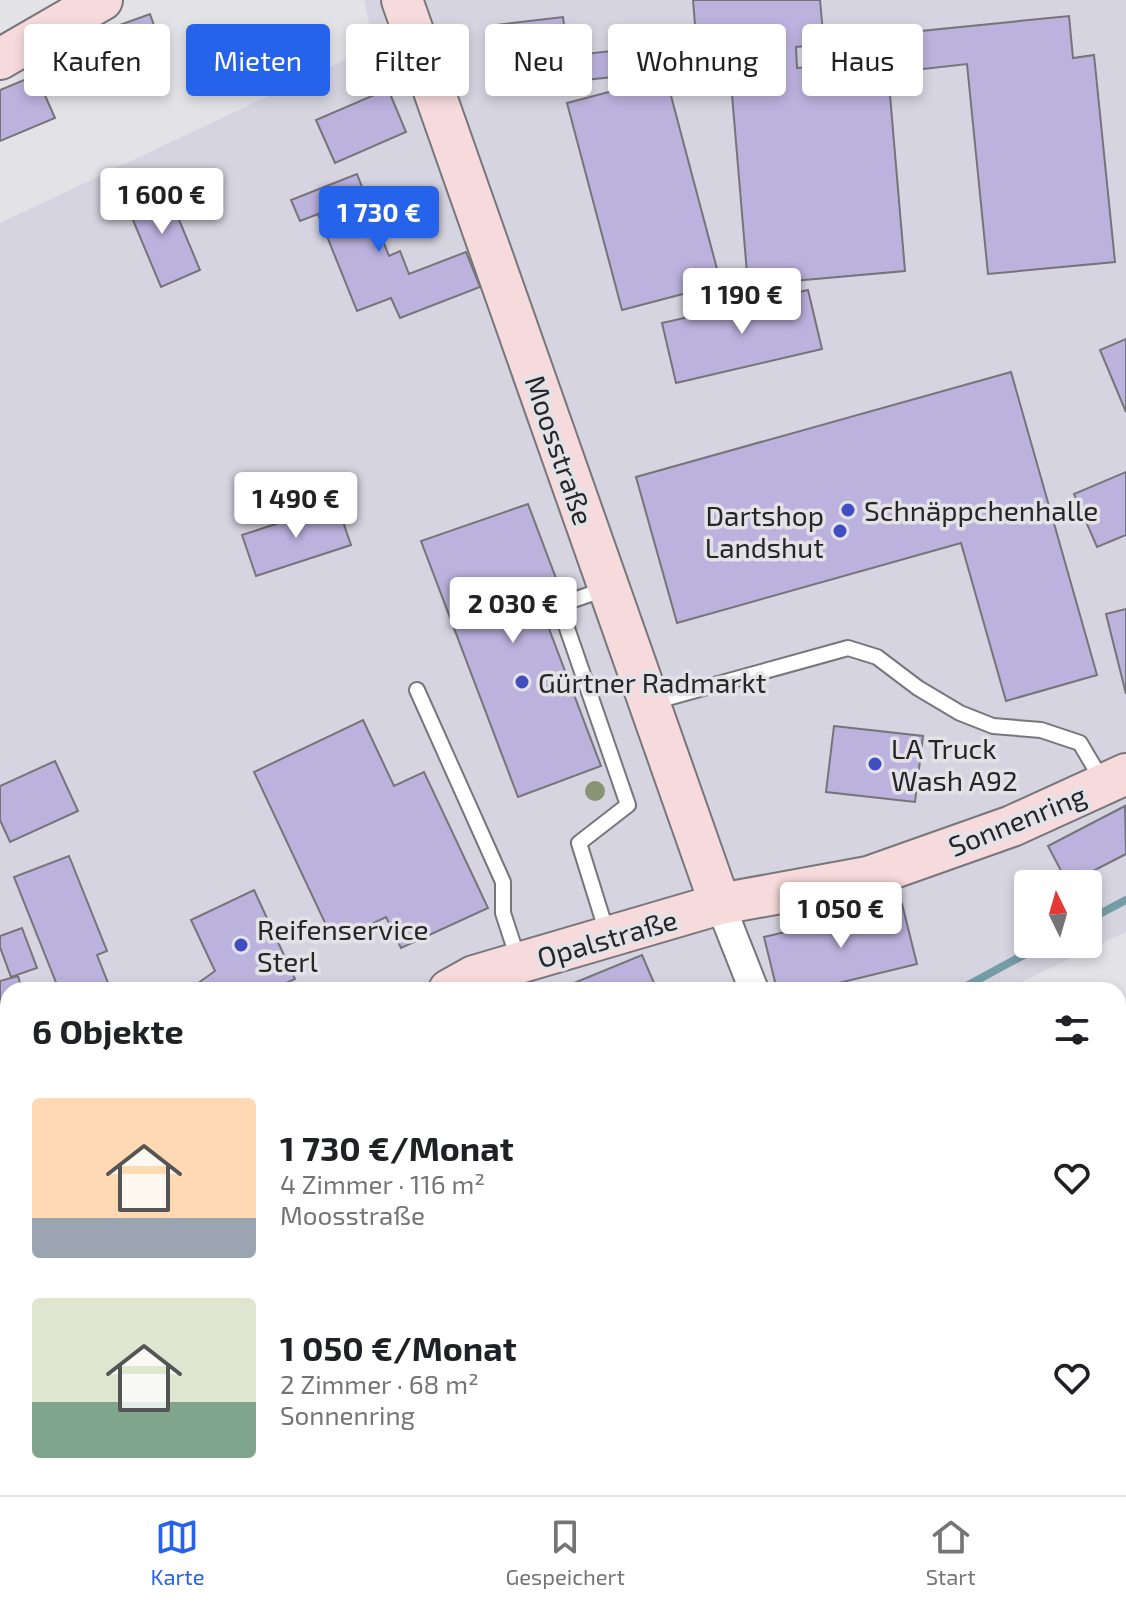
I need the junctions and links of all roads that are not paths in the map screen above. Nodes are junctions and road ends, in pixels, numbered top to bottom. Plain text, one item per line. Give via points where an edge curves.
1 (102, 0) edge
2 (402, 0) edge
3 (0, 59) edge
4 (609, 588) junction
5 (417, 690) dead end
6 (649, 703) junction
7 (1115, 779) edge
8 (720, 904) junction
9 (608, 937) junction
10 (520, 963) junction
11 (463, 982) edge
12 (751, 982) edge

1 - 3 street
2 - 4 street, Moosstraße
4 - 6 street, Moosstraße
4 - 9 lane via 559,605 628,805 579,843
5 - 10 lane via 503,882 503,913
6 - 7 lane via 848,648 877,657 960,713 993,726 1041,730 1080,743
6 - 8 street, Moosstraße
7 - 8 street, Sonnenring via 1012,826 868,877
8 - 9 street, Opalstraße
8 - 12 street, Moosstraße
9 - 10 street, Opalstraße
10 - 11 street, Opalstraße

